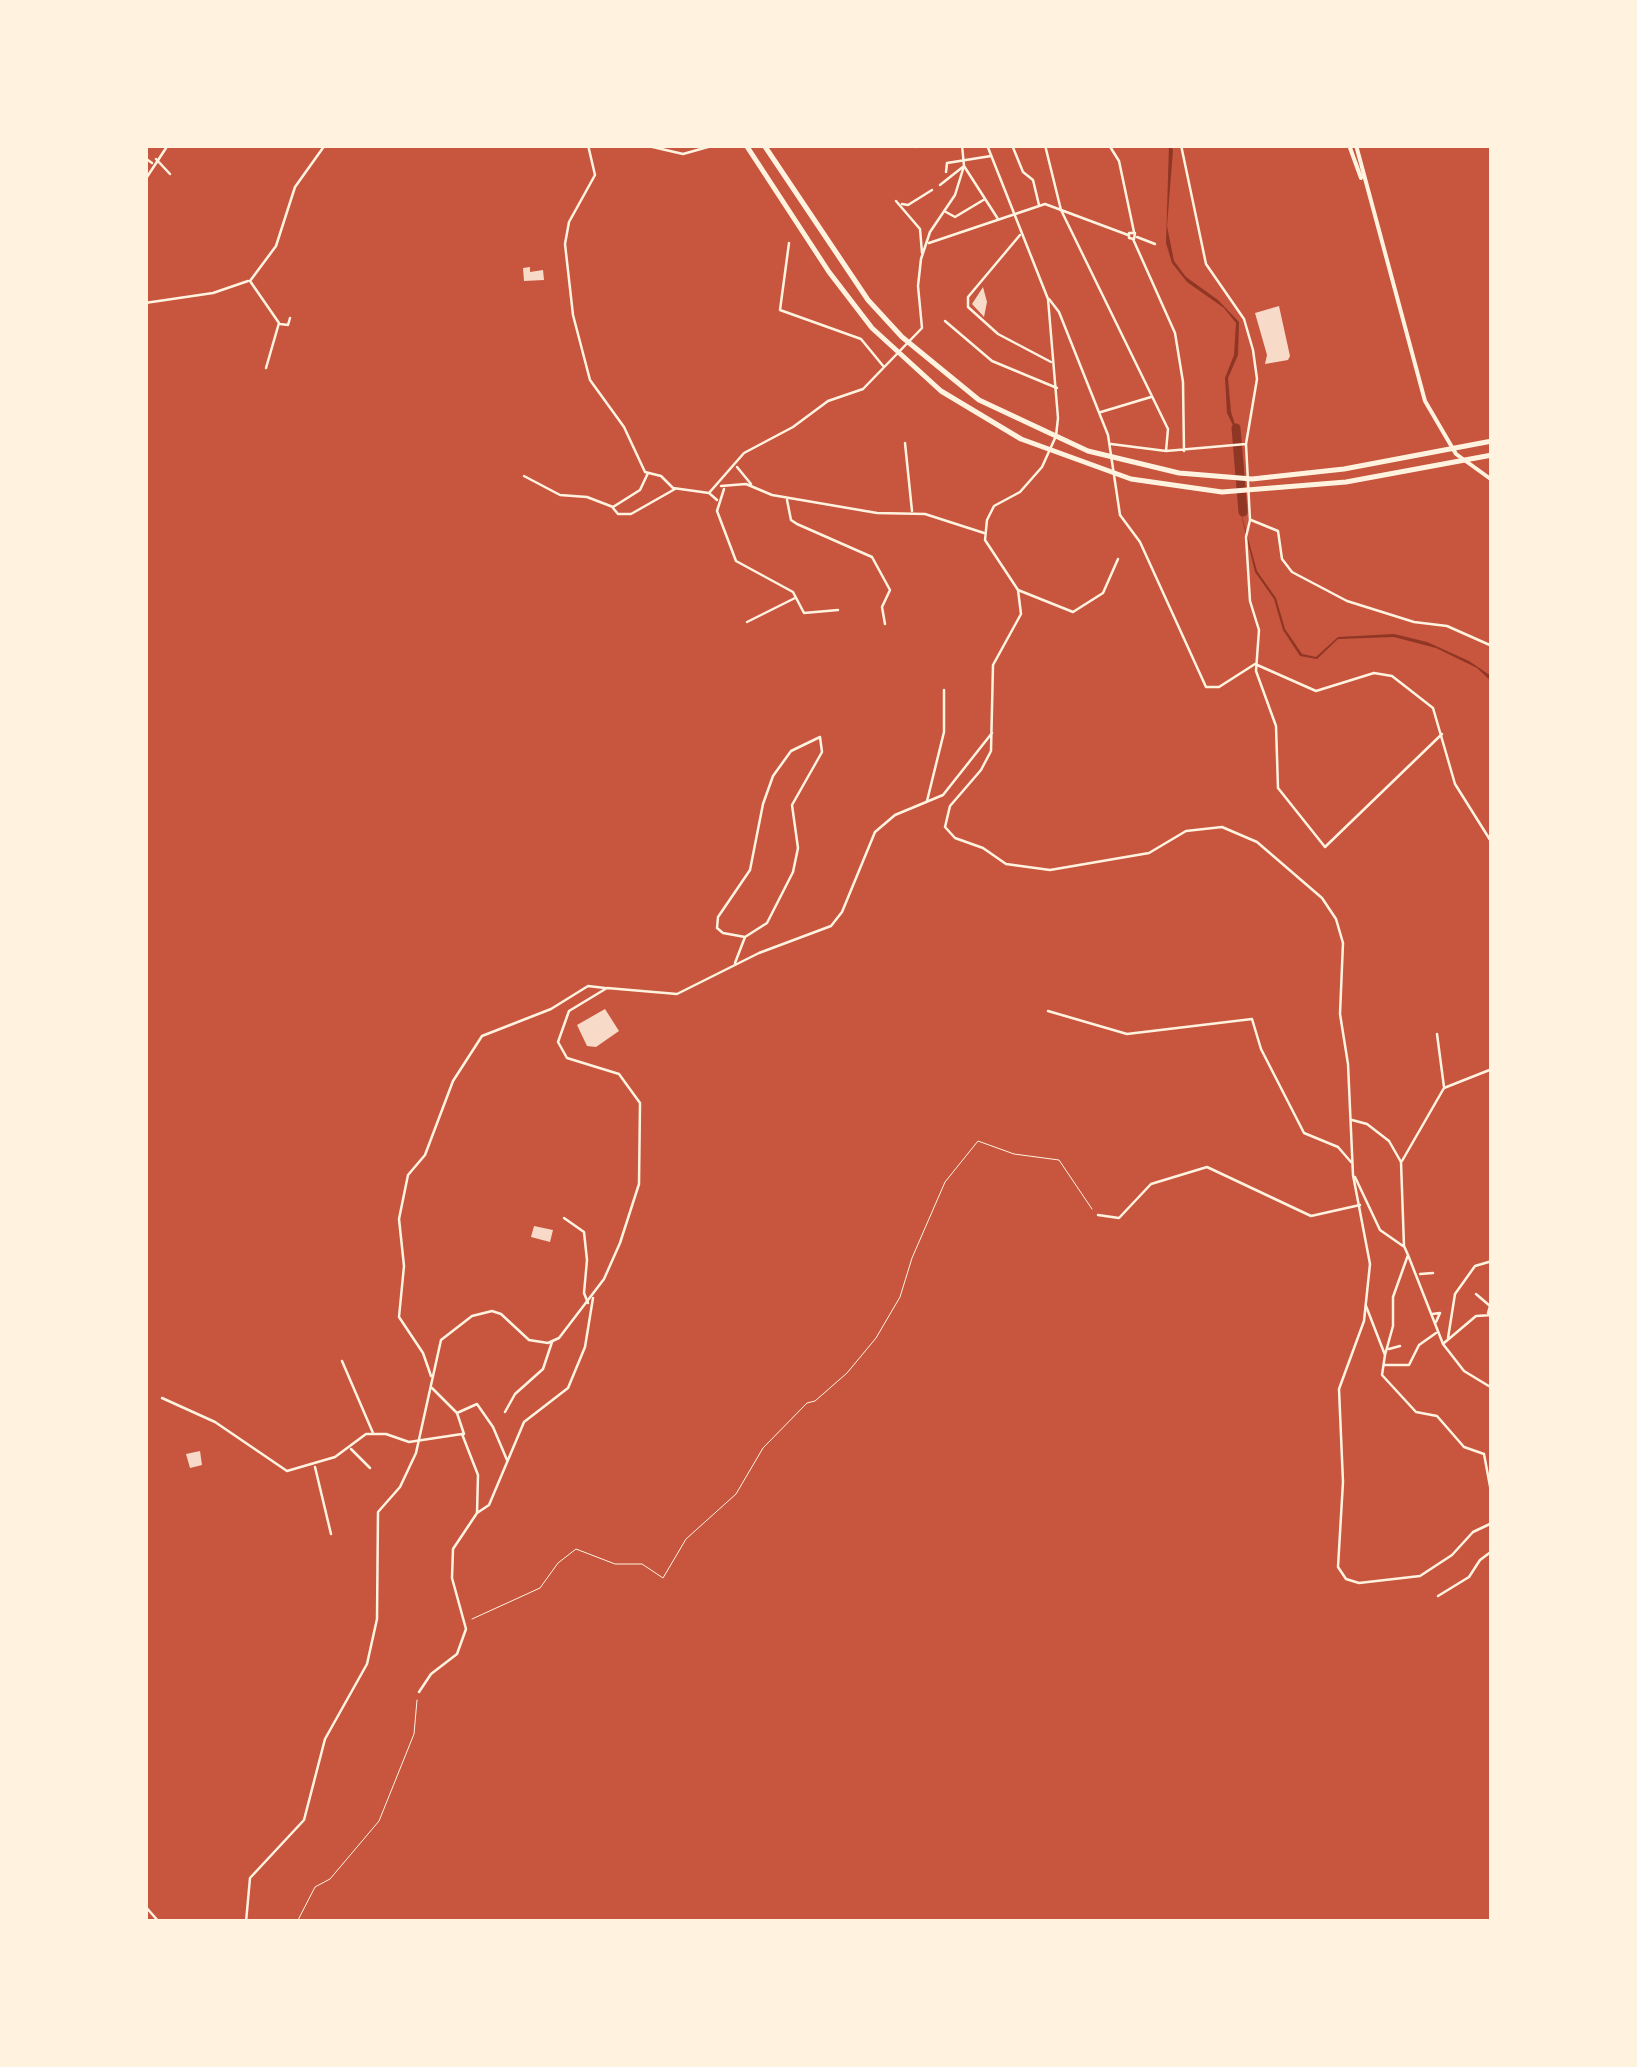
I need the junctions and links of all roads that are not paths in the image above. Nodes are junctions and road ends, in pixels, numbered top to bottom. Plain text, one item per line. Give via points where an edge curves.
1 (168, 145) edge
2 (325, 145) edge
3 (588, 145) edge
4 (644, 145) edge
5 (715, 145) edge
6 (746, 145) edge
7 (764, 145) edge
8 (962, 145) edge
9 (986, 145) edge
10 (1012, 145) edge
11 (1045, 145) edge
12 (1109, 145) edge
13 (1181, 145) edge
14 (1353, 145) edge
15 (991, 156) junction
16 (145, 158) edge
17 (154, 161) junction
18 (964, 164) junction
19 (946, 172) dead end
20 (170, 174) dead end
21 (145, 180) edge
22 (940, 184) dead end
23 (932, 190) dead end
24 (1367, 197) junction
25 (986, 199) junction
26 (1039, 206) junction
27 (1061, 210) junction
28 (944, 211) junction
29 (1131, 215) junction
30 (1013, 217) junction
31 (951, 218) junction
32 (1080, 218) junction
33 (999, 220) junction
34 (1070, 230) junction
35 (1118, 232) junction
36 (953, 234) junction
37 (1021, 234) junction
38 (1134, 236) junction
39 (788, 243) dead end
40 (928, 243) junction
41 (1155, 244) dead end
42 (921, 259) junction
43 (250, 281) junction
44 (1048, 298) junction
45 (145, 303) edge
46 (290, 318) dead end
47 (945, 321) dead end
48 (279, 323) junction
49 (1054, 363) junction
50 (886, 367) junction
51 (266, 368) dead end
52 (1057, 388) junction
53 (1152, 396) junction
54 (1100, 412) junction
55 (1492, 441) edge
56 (905, 443) dead end
57 (1110, 444) junction
58 (1246, 444) junction
59 (1166, 451) junction
60 (1184, 451) junction
61 (1492, 455) edge
62 (736, 466) junction
63 (648, 473) junction
64 (524, 476) dead end
65 (1492, 480) edge
66 (722, 486) junction
67 (754, 486) junction
68 (676, 488) junction
69 (709, 493) junction
70 (787, 498) junction
71 (717, 500) junction
72 (613, 507) junction
73 (912, 512) junction
74 (1250, 520) junction
75 (985, 534) junction
76 (1118, 560) dead end
77 (1018, 590) junction
78 (1033, 596) junction
79 (797, 597) junction
80 (1020, 598) junction
81 (838, 610) dead end
82 (747, 622) dead end
83 (885, 624) dead end
84 (1492, 646) edge
85 (1256, 664) junction
86 (944, 690) dead end
87 (993, 732) junction
88 (1442, 734) junction
89 (926, 803) junction
90 (1492, 843) edge
91 (744, 938) junction
92 (735, 964) junction
93 (607, 988) junction
94 (1048, 1011) dead end
95 (1436, 1034) dead end
96 (1492, 1069) edge
97 (1444, 1088) junction
98 (1351, 1120) junction
99 (1401, 1162) junction
100 (1352, 1164) junction
101 (1353, 1175) junction
102 (1360, 1205) junction
103 (1098, 1215) road end
104 (564, 1218) dead end
105 (1404, 1246) junction
106 (1408, 1255) junction
107 (1492, 1261) edge
108 (1434, 1274) dead end
109 (1418, 1275) junction
110 (1476, 1294) dead end
111 (592, 1297) junction
112 (588, 1303) junction
113 (1491, 1304) edge
114 (1366, 1306) junction
115 (1432, 1314) junction
116 (1490, 1315) edge
117 (1434, 1322) junction
118 (1438, 1332) junction
119 (1448, 1338) junction
120 (552, 1342) junction
121 (1444, 1344) junction
122 (1400, 1346) dead end
123 (1387, 1349) junction
124 (1385, 1355) junction
125 (342, 1361) dead end
126 (1383, 1365) junction
127 (432, 1376) junction
128 (430, 1386) junction
129 (1492, 1388) edge
130 (162, 1398) dead end
131 (506, 1412) dead end
132 (456, 1413) junction
133 (374, 1433) junction
134 (464, 1435) junction
135 (420, 1440) junction
136 (350, 1448) junction
137 (507, 1460) junction
138 (315, 1465) junction
139 (370, 1468) dead end
140 (1492, 1497) edge
141 (476, 1513) junction
142 (1492, 1523) edge
143 (331, 1534) dead end
144 (1492, 1551) edge
145 (1438, 1596) dead end
146 (420, 1692) road end
147 (145, 1906) edge
148 (160, 1922) edge
149 (246, 1922) edge

1 - 17 street
2 - 43 street via 295,188 272,253
3 - 63 street via 595,175 565,233 573,315 590,380
4 - 5 street via 683,154
6 - 61 highway via 872,328 941,391 1021,439 1131,479 1222,492 1300,488
7 - 55 highway via 868,300 902,338 979,400 1025,425 1134,465 1226,478 1299,476
8 - 18 street
9 - 15 street
10 - 26 street via 1023,172 1034,180
11 - 27 street
12 - 29 street
13 - 58 street via 1206,264 1251,336 1257,379
14 - 24 main road
14 - 24 main road
15 - 18 street
15 - 30 street
16 - 17 street
17 - 20 street
17 - 21 street
18 - 19 street via 947,163
18 - 22 street
18 - 25 street
18 - 28 street
23 - 42 street via 908,205 896,201 920,229
24 - 65 main road via 1420,386 1441,434
25 - 31 street
25 - 33 street
26 - 27 street
26 - 30 street
27 - 32 street
27 - 34 street
28 - 31 street
28 - 40 street
29 - 35 street via 1129,228
29 - 38 street
30 - 33 street
30 - 37 street
31 - 36 street
32 - 34 street via 1072,219
32 - 35 street
33 - 36 street
34 - 53 street
35 - 38 street
36 - 40 street
37 - 44 street
37 - 49 street via 968,298 968,307 1010,342
38 - 41 street
38 - 60 street via 1175,333 1184,382
39 - 50 street via 780,310 861,340
40 - 42 street
42 - 50 street via 922,328
43 - 45 street
43 - 48 street
44 - 49 street
44 - 54 street
46 - 48 street via 288,325
47 - 52 street via 992,360
48 - 51 street
49 - 52 street
50 - 62 street via 863,389 828,401 744,454
52 - 75 street via 1056,436 1042,467 1020,492 994,506
53 - 54 street
53 - 59 street via 1168,429
54 - 57 street
56 - 73 street
57 - 59 street
57 - 85 street via 1120,515 1140,542 1200,679 1212,689
58 - 60 street
58 - 74 street
59 - 60 street
62 - 66 street
62 - 67 street
63 - 68 street
63 - 72 street via 640,490
64 - 72 street via 560,495
66 - 67 street
66 - 69 street
66 - 71 street
67 - 70 street
68 - 69 street
68 - 72 street via 631,514
69 - 71 street
70 - 73 street via 877,514
70 - 83 street via 791,520 872,557 890,590 882,608
71 - 79 street via 736,562
73 - 75 street
74 - 84 street via 1278,531 1282,559 1292,572 1347,601 1447,626
74 - 85 street
75 - 77 street
76 - 78 street via 1103,593 1083,608 1062,610
77 - 78 street
77 - 80 street
78 - 80 street
79 - 81 street via 808,614
79 - 82 street
80 - 87 street via 1019,623 992,665
85 - 88 street via 1316,691 1374,673 1392,676 1434,708
85 - 88 street via 1276,726 1278,788 1325,847
86 - 89 street via 944,732
87 - 89 street via 958,781
87 - 98 street via 981,770 947,812 946,826 955,838 1006,864 1050,870 1149,853 1209,826 1238,832 1290,867 1330,909 1343,943 1340,1014
88 - 90 street via 1456,784
89 - 92 street via 875,832 831,926
91 - 91 street via 767,923 793,872 798,848 792,806 822,752 820,736 792,750 774,776 750,870 718,917 723,933
91 - 92 street
92 - 93 street via 677,994
93 - 111 street via 569,1011 558,1042 580,1065 619,1074 640,1103 639,1184 616,1255
93 - 127 street via 588,986 551,1009 482,1036 453,1081 431,1144 408,1175 399,1220 399,1317
94 - 100 street via 1128,1034 1252,1019 1304,1133 1338,1148
95 - 97 street
96 - 97 street
97 - 99 street
98 - 99 street via 1388,1141
98 - 100 street
99 - 105 street
100 - 101 street
101 - 102 street
101 - 105 street via 1380,1230
102 - 103 street via 1311,1216 1206,1167 1152,1184 1119,1218
102 - 114 street via 1369,1247
104 - 112 street via 584,1232
105 - 106 street
106 - 109 street
106 - 123 street via 1393,1297
107 - 119 street via 1475,1266 1456,1292
108 - 109 street
109 - 115 street
110 - 113 street
111 - 112 street
111 - 137 street via 590,1329 568,1388 524,1422
112 - 120 street
113 - 116 street
114 - 124 street
114 - 142 street via 1339,1389 1340,1572 1352,1582 1408,1579
115 - 117 street
115 - 117 street via 1440,1313
116 - 119 street via 1476,1316
117 - 118 street
118 - 121 street
118 - 126 street via 1419,1345 1409,1365
119 - 121 street
120 - 127 street via 529,1340 497,1312 479,1314 441,1340
120 - 131 street via 543,1369 514,1394
121 - 129 street via 1464,1371
122 - 123 street
123 - 124 street
124 - 126 street
125 - 133 street
126 - 140 street via 1382,1375 1416,1412 1438,1417 1464,1447 1484,1454
127 - 128 street
128 - 132 street
128 - 135 street
130 - 138 street via 215,1422 280,1469
132 - 134 street
132 - 137 street via 477,1404
133 - 135 street
133 - 136 street
134 - 135 street
134 - 141 street via 478,1475
135 - 149 street via 406,1476 378,1512 377,1618 367,1664 325,1740 304,1820 250,1878
136 - 138 street
136 - 139 street
137 - 141 street via 489,1505
138 - 143 street
141 - 146 street via 451,1557 465,1619 457,1654 430,1674
144 - 145 street via 1469,1577
147 - 148 street

